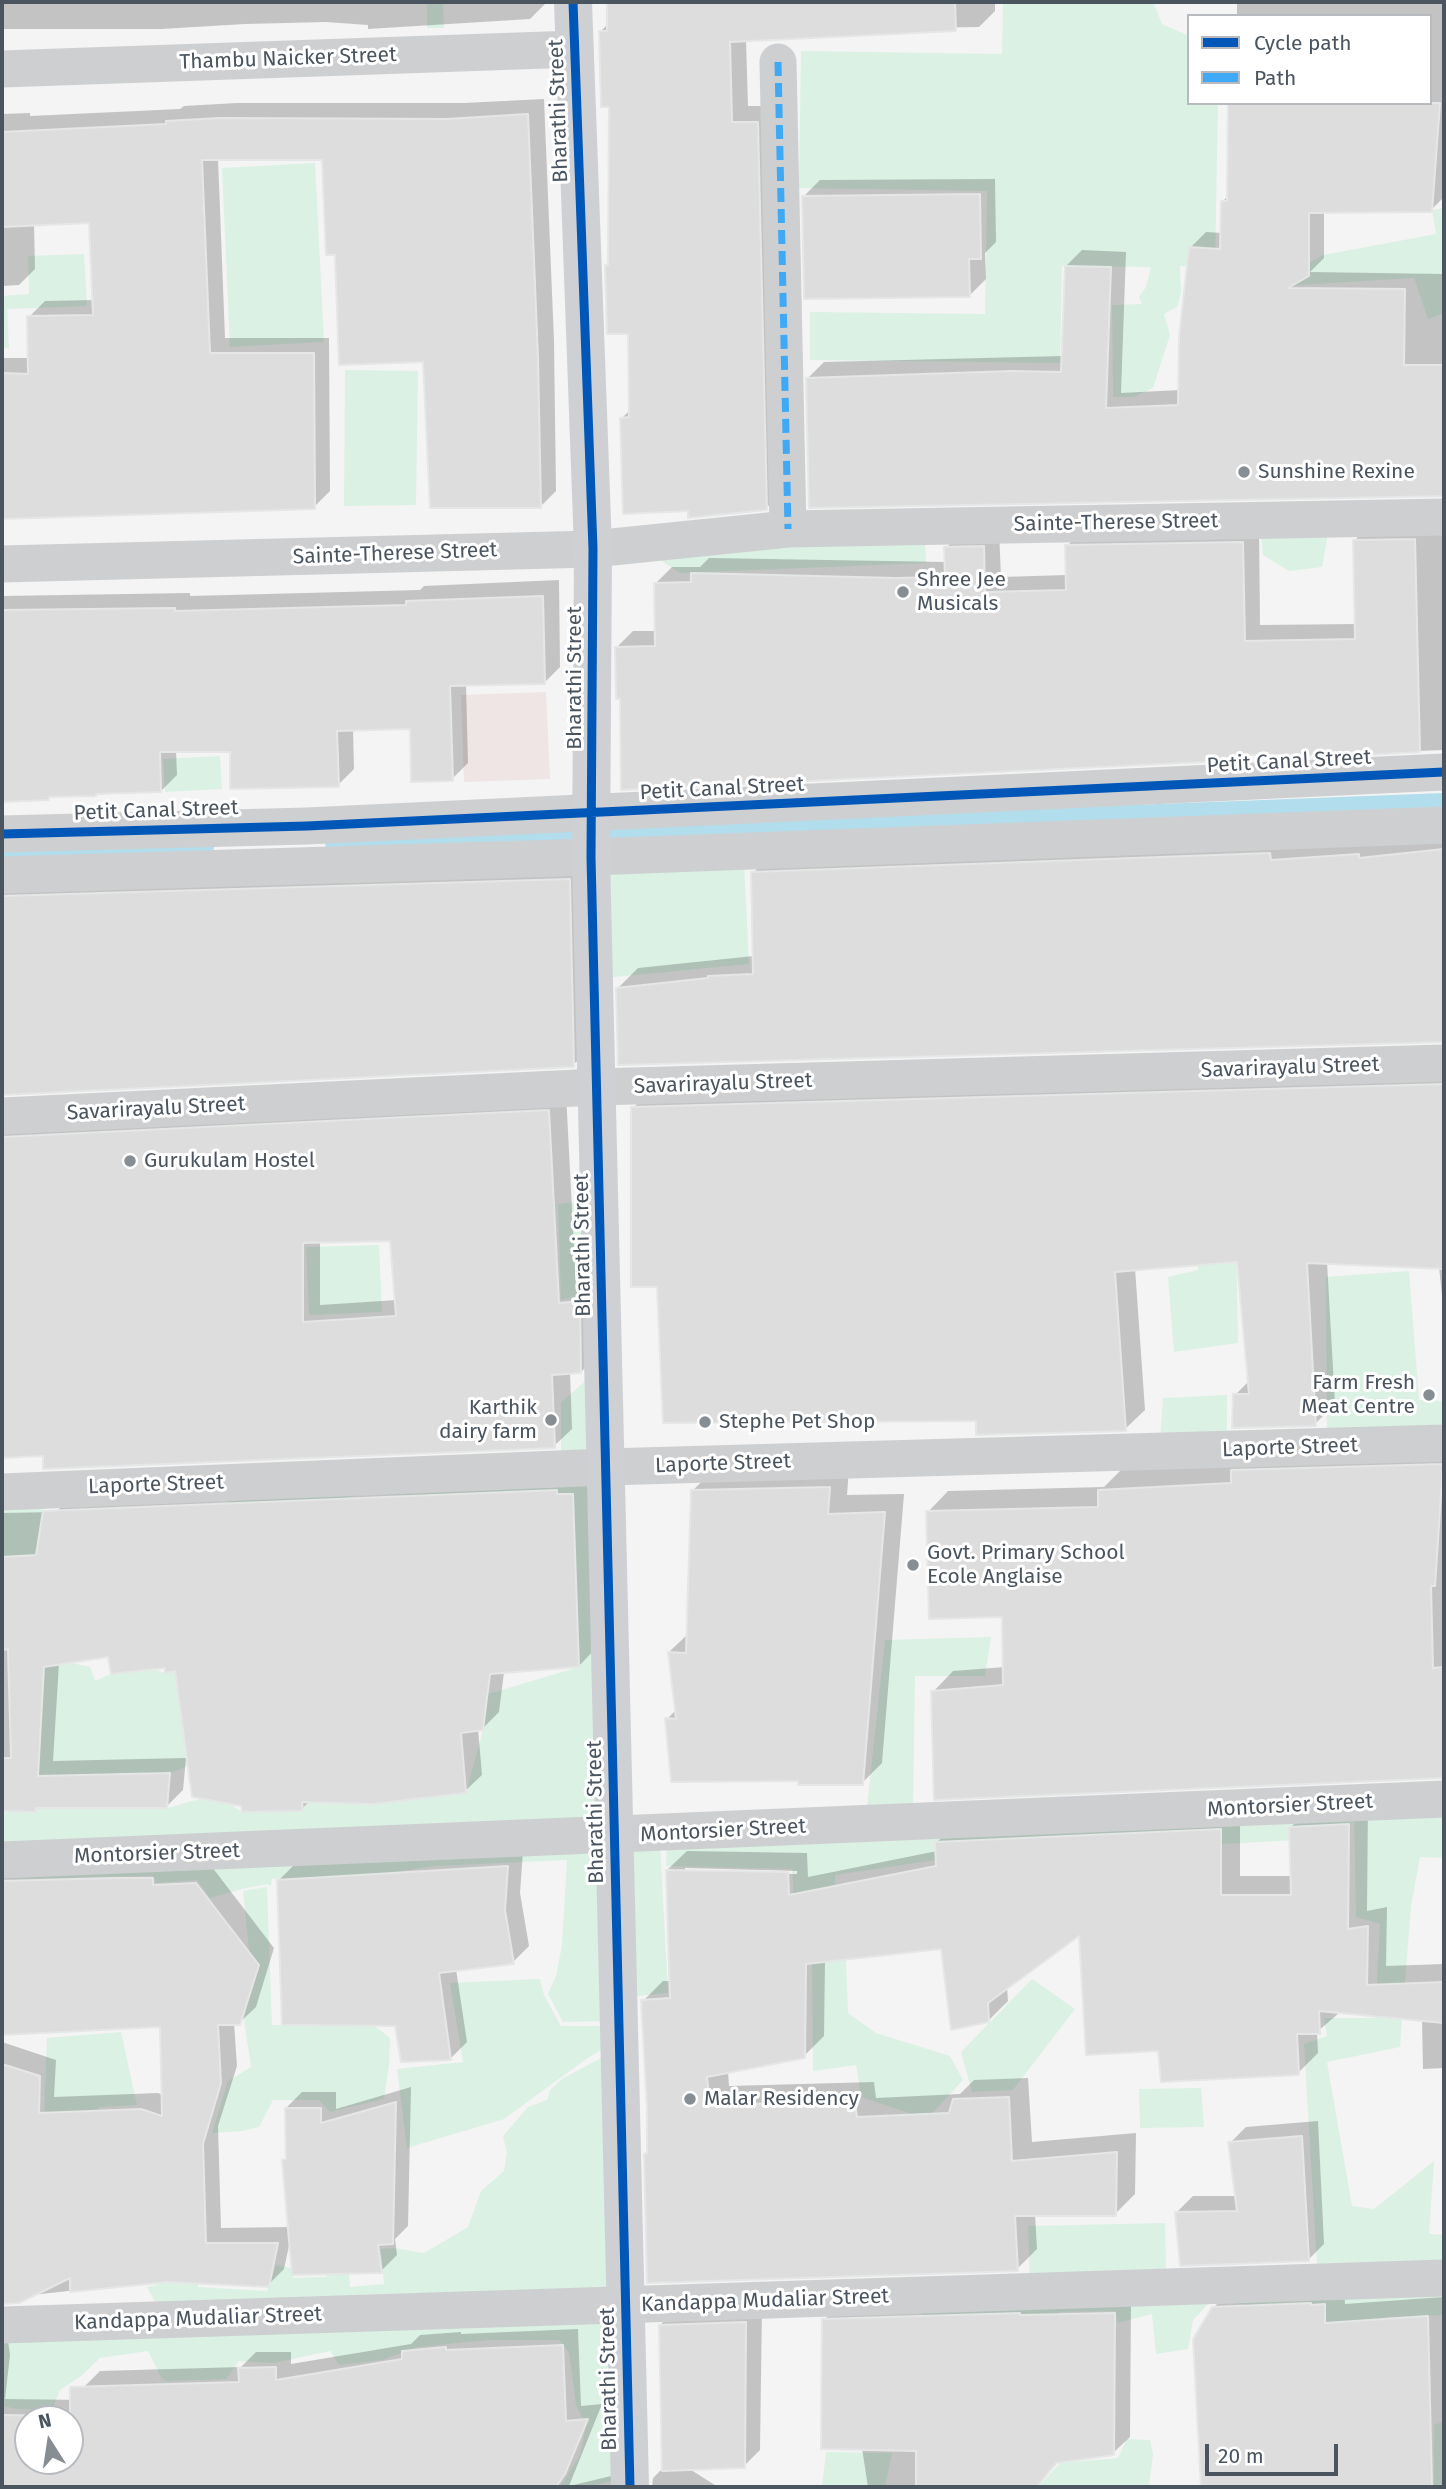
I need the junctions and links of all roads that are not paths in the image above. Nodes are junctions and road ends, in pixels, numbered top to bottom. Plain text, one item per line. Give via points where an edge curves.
1 (573, 2) edge
2 (575, 49) junction
3 (778, 62) dead end
4 (2, 69) edge
5 (1444, 517) edge
6 (788, 529) junction
7 (593, 549) junction
8 (2, 564) edge
9 (1444, 772) edge
10 (1444, 825) edge
11 (2, 834) edge
12 (592, 835) junction
13 (2, 875) edge
14 (1444, 1063) edge
15 (597, 1087) junction
16 (2, 1116) edge
17 (1444, 1443) edge
18 (606, 1467) junction
19 (2, 1492) edge
20 (1444, 1799) edge
21 (614, 1835) junction
22 (2, 1860) edge
23 (1444, 2278) edge
24 (625, 2306) junction
25 (2, 2325) edge
26 (630, 2487) edge

1 - 2 street, Bharathi Street
2 - 4 street, Thambu Naicker Street
2 - 7 street, Bharathi Street
3 - 6 street
5 - 6 street, Sainte-Therese Street
6 - 7 street, Sainte-Therese Street
7 - 8 street, Sainte-Therese Street
7 - 12 street, Bharathi Street
9 - 12 street, Petit Canal Street
10 - 12 street, Petit Canal Street
11 - 12 street, Petit Canal Street via 307,826
12 - 13 street, Petit Canal Street
12 - 15 street, Bharathi Street
14 - 15 street, Savarirayalu Street
15 - 16 street, Savarirayalu Street
15 - 18 street, Bharathi Street
17 - 18 street, Laporte Street
18 - 19 street, Laporte Street
18 - 21 street, Bharathi Street
20 - 21 street, Montorsier Street
21 - 22 street, Montorsier Street
21 - 24 street, Bharathi Street
23 - 24 street, Kandappa Mudaliar Street
24 - 25 street, Kandappa Mudaliar Street
24 - 26 street, Bharathi Street

